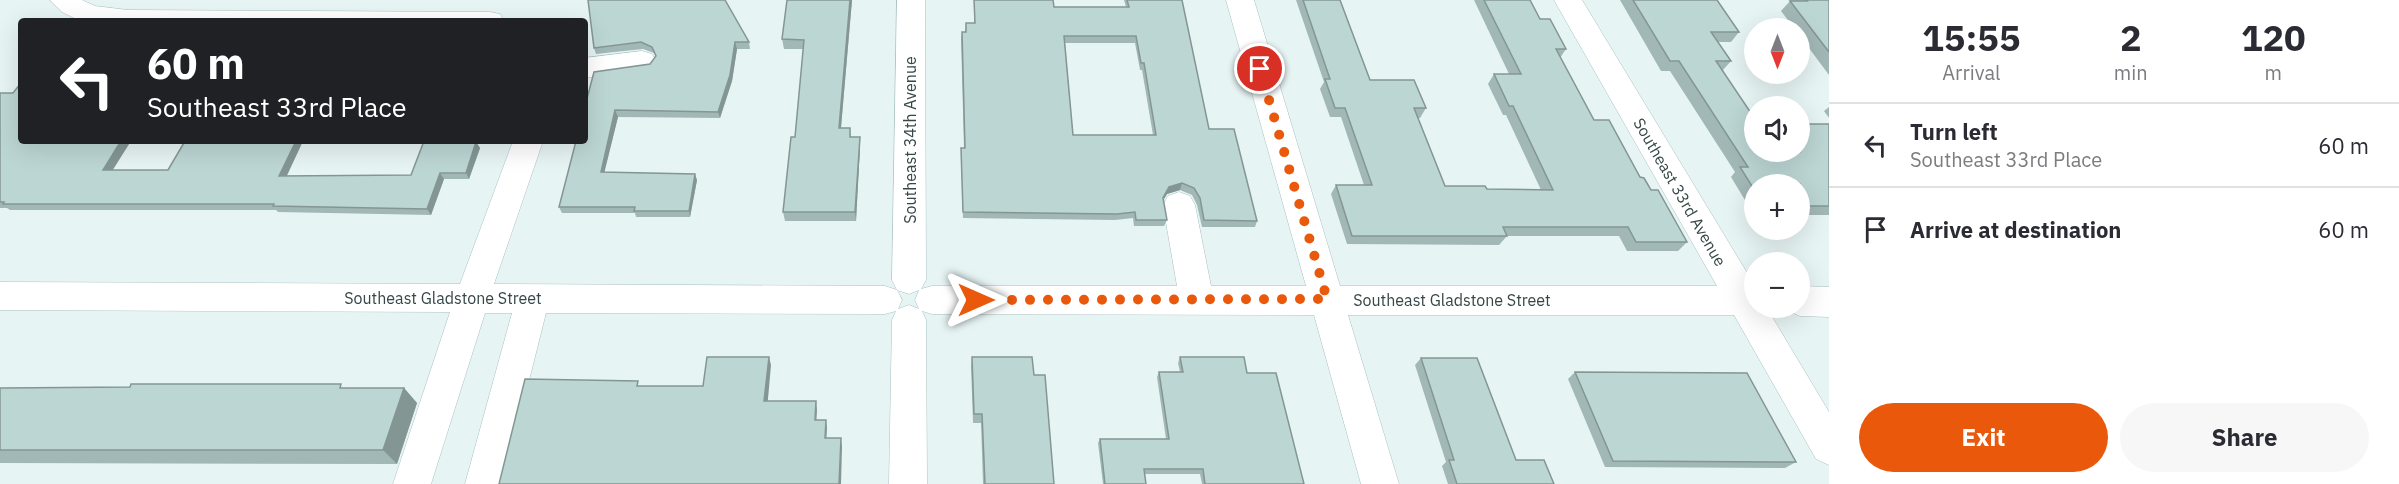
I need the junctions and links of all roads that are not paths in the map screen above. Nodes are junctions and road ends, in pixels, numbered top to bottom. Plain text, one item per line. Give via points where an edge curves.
1 (64, 0) edge
2 (911, 0) edge
3 (1240, 0) edge
4 (1568, 0) edge
5 (482, 14) edge
6 (114, 18) edge
7 (199, 18) edge
8 (642, 61) dead end
9 (588, 68) edge
10 (527, 144) edge
11 (1179, 205) dead end
12 (1744, 291) edge
13 (0, 296) edge
14 (472, 298) junction
15 (533, 298) junction
16 (1327, 299) junction
17 (909, 300) junction
18 (1197, 300) junction
19 (1744, 301) edge
20 (1810, 302) edge
21 (1829, 302) edge
22 (1759, 318) edge
23 (1829, 447) edge
24 (412, 484) edge
25 (483, 484) edge
26 (909, 484) edge
27 (1380, 484) edge

1 - 6 street via 76,11
2 - 17 street, Southeast 34th Avenue
3 - 16 street
4 - 12 street, Southeast 33rd Avenue
5 - 7 street
8 - 9 street
10 - 14 street
11 - 18 street
13 - 14 street, Southeast Gladstone Street
14 - 15 street, Southeast Gladstone Street
14 - 24 street
15 - 17 street, Southeast Gladstone Street
15 - 25 street
16 - 18 street, Southeast Gladstone Street
16 - 19 street, Southeast Gladstone Street
16 - 27 street
17 - 18 street, Southeast Gladstone Street
17 - 26 street, Southeast 34th Avenue
20 - 21 street
22 - 23 street, Southeast 33rd Avenue

